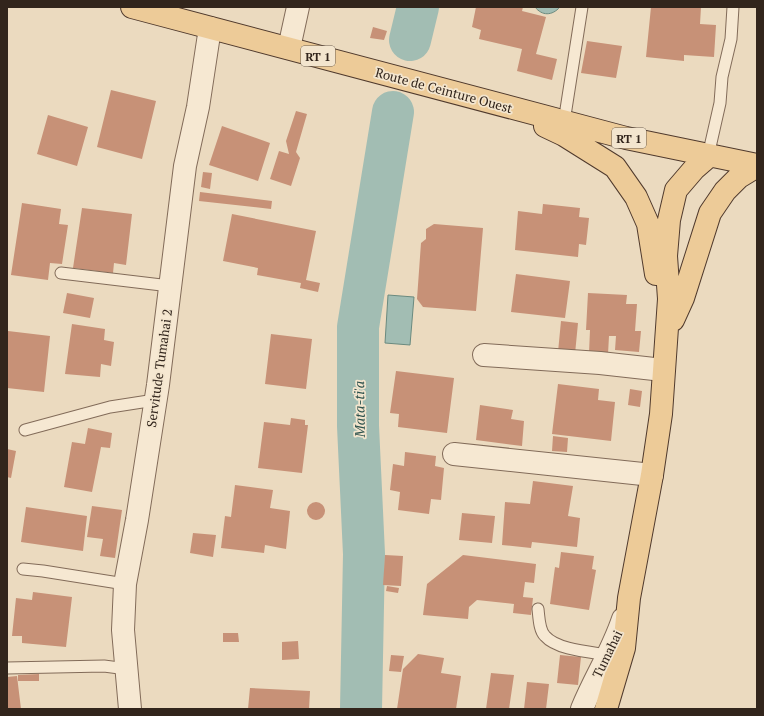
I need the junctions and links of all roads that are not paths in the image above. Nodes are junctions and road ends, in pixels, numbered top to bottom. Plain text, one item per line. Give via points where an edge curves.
1 (132, 7) edge
2 (298, 7) edge
3 (582, 7) edge
4 (733, 7) edge
5 (210, 28) junction
6 (289, 48) junction
7 (503, 106) junction
8 (564, 122) junction
9 (709, 156) junction
10 (757, 166) edge
11 (61, 274) dead end
12 (170, 286) junction
13 (666, 336) junction
14 (484, 355) dead end
15 (663, 370) junction
16 (155, 400) junction
17 (24, 430) dead end
18 (454, 454) dead end
19 (652, 475) junction
20 (23, 569) dead end
21 (125, 584) junction
22 (629, 598) junction
23 (538, 608) dead end
24 (608, 655) junction
25 (7, 668) edge
26 (128, 669) junction
27 (130, 709) edge
28 (582, 709) edge
29 (606, 709) edge

1 - 5 main road, Route de Ceinture Ouest / RT 1
2 - 6 street
3 - 8 lane
4 - 9 lane via 731,39
5 - 6 main road, Route de Ceinture Ouest / RT 1
5 - 12 street, Servitude Tumahai 2 via 198,107 185,166
6 - 7 main road, Route de Ceinture Ouest / RT 1
7 - 8 main road, Route de Ceinture Ouest / RT 1
7 - 13 main road via 564,135 615,167 636,197 648,224
8 - 9 main road, Route de Ceinture Ouest / RT 1
9 - 10 main road, Route de Ceinture Ouest / RT 1
9 - 13 main road via 676,190 669,220 666,256 669,299
10 - 13 main road via 739,177 725,191 710,213 683,298
11 - 12 lane
12 - 16 street, Servitude Tumahai 2
13 - 15 main road
14 - 15 street
15 - 19 main road via 661,414
16 - 17 lane via 110,407
16 - 21 street, Servitude Tumahai 2
18 - 19 street
19 - 22 main road
20 - 21 lane
21 - 26 street, Servitude Tumahai 2 via 123,630
22 - 24 street, Tumahai via 614,645
22 - 29 main road via 624,648
23 - 24 lane via 544,636 577,650
24 - 28 street, Tumahai
25 - 26 lane via 115,666
26 - 27 street, Servitude Tumahai 2

